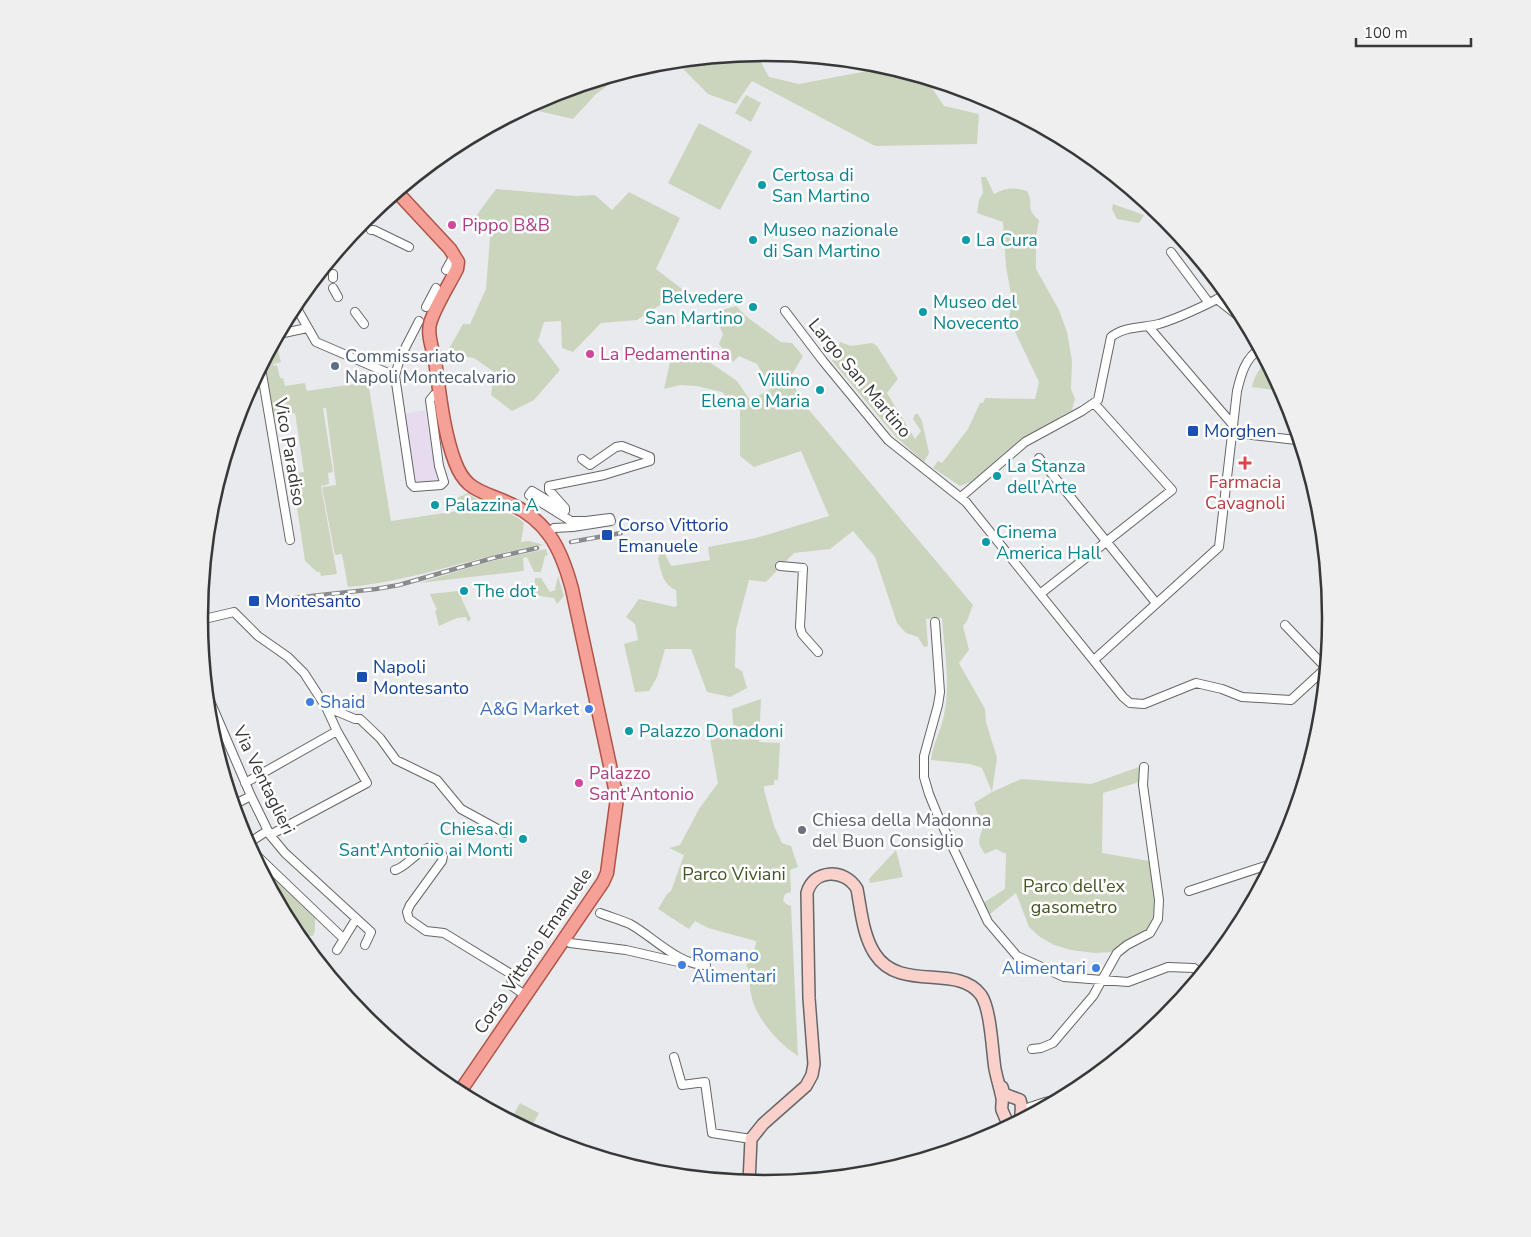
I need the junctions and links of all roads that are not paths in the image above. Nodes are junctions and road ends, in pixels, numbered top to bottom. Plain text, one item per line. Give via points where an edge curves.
1 (402, 197) edge
2 (371, 230) dead end
3 (409, 247) dead end
4 (1172, 252) dead end
5 (451, 261) dead end
6 (446, 270) dead end
7 (333, 288) dead end
8 (436, 288) dead end
9 (338, 297) dead end
10 (1221, 298) edge
11 (1218, 299) junction
12 (1209, 303) junction
13 (426, 307) dead end
14 (1228, 308) edge
15 (785, 311) dead end
16 (355, 312) dead end
17 (299, 314) edge
18 (419, 321) dead end
19 (364, 324) dead end
20 (1148, 326) junction
21 (307, 328) junction
22 (288, 332) edge
23 (1254, 352) edge
24 (395, 376) junction
25 (263, 379) edge
26 (440, 394) junction
27 (1094, 403) junction
28 (1233, 424) junction
29 (1243, 434) dead end
30 (1293, 440) edge
31 (1039, 458) dead end
32 (582, 459) dead end
33 (961, 497) junction
34 (548, 533) junction
35 (290, 540) dead end
36 (1106, 541) junction
37 (780, 566) dead end
38 (1040, 594) junction
39 (1156, 603) junction
40 (208, 618) edge
41 (935, 622) dead end
42 (1285, 625) dead end
43 (818, 652) dead end
44 (1094, 660) junction
45 (1321, 663) edge
46 (1320, 674) edge
47 (326, 707) junction
48 (218, 719) edge
49 (337, 731) junction
50 (1144, 767) dead end
51 (245, 783) junction
52 (251, 796) junction
53 (239, 802) edge
54 (269, 833) junction
55 (505, 833) dead end
56 (255, 840) edge
57 (265, 864) edge
58 (1264, 866) edge
59 (394, 870) dead end
60 (1189, 891) dead end
61 (600, 914) dead end
62 (356, 919) junction
63 (565, 938) junction
64 (344, 939) junction
65 (364, 946) dead end
66 (337, 950) dead end
67 (682, 959) junction
68 (706, 965) dead end
69 (1197, 971) edge
70 (1104, 980) junction
71 (526, 996) junction
72 (1032, 1049) dead end
73 (674, 1057) dead end
74 (463, 1087) edge
75 (1040, 1103) edge
76 (1014, 1108) edge
77 (751, 1139) junction
78 (749, 1176) edge

1 - 26 main road, Corso Vittorio Emanuele via 458,262 429,326
2 - 3 street
4 - 12 street
5 - 6 street
7 - 9 street
8 - 13 street
10 - 11 street
11 - 12 street
11 - 14 street
12 - 20 street
15 - 33 street, Largo San Martino via 888,440
16 - 19 street
17 - 21 street
18 - 24 street via 400,358
20 - 27 street via 1118,331 1111,337 1098,400
20 - 28 street
21 - 22 street
21 - 24 street via 316,342
23 - 28 street via 1243,368
24 - 26 street via 414,487 444,482 430,400
25 - 35 street, Vico Paradiso
26 - 34 main road, Corso Vittorio Emanuele via 454,460 464,479 475,489 528,513
27 - 33 street via 1026,442
27 - 36 street via 1172,490
28 - 39 street via 1219,547
29 - 30 street
31 - 36 street
32 - 34 street via 590,465 622,446 650,457 650,461 604,475 549,486 565,511 532,491 529,495 571,521 610,518 611,521 554,528
33 - 38 street, Largo San Martino
34 - 63 main road, Corso Vittorio Emanuele via 562,557 569,579 617,797 607,873
36 - 38 street
36 - 39 street
37 - 43 street via 804,568 800,627
38 - 44 street, Largo San Martino
39 - 44 street
40 - 47 street via 234,612 304,673
41 - 70 street via 940,692 924,756 924,776 938,816 988,922 1017,956 1064,977
42 - 45 street
44 - 46 street, Largo San Martino via 1123,697 1136,704 1144,704 1196,683 1222,688 1242,697 1291,700
47 - 49 street
47 - 55 street via 360,719 396,760 437,780 462,809
48 - 51 street, Via Ventaglieri
49 - 51 street
49 - 54 street via 367,782
50 - 70 street via 1143,786 1159,900 1158,919 1150,933 1117,953
51 - 52 street, Via Ventaglieri
52 - 53 street
52 - 54 street, Via Ventaglieri
54 - 56 street
54 - 62 street, Via Ventaglieri via 284,853
57 - 64 street
58 - 60 street
59 - 71 street via 400,869 425,848 432,847 440,852 443,856 441,864 410,905 409,919 429,932 444,933 511,974 512,985
61 - 67 street via 630,924
62 - 64 street
62 - 65 street, Via Ventaglieri via 371,932
63 - 67 street via 570,943 626,950 678,962
63 - 71 main road, Corso Vittorio Emanuele
64 - 66 street
67 - 68 street
69 - 70 street via 1168,967 1128,982
70 - 72 street via 1053,1043
71 - 74 main road, Corso Vittorio Emanuele
73 - 77 street via 682,1085 706,1082 712,1133
75 - 76 street
76 - 77 street via 996,1073 986,1006 981,995 966,983 902,974 882,962 868,941 853,881 835,874 816,879 807,893 812,1075 806,1086
77 - 78 street

